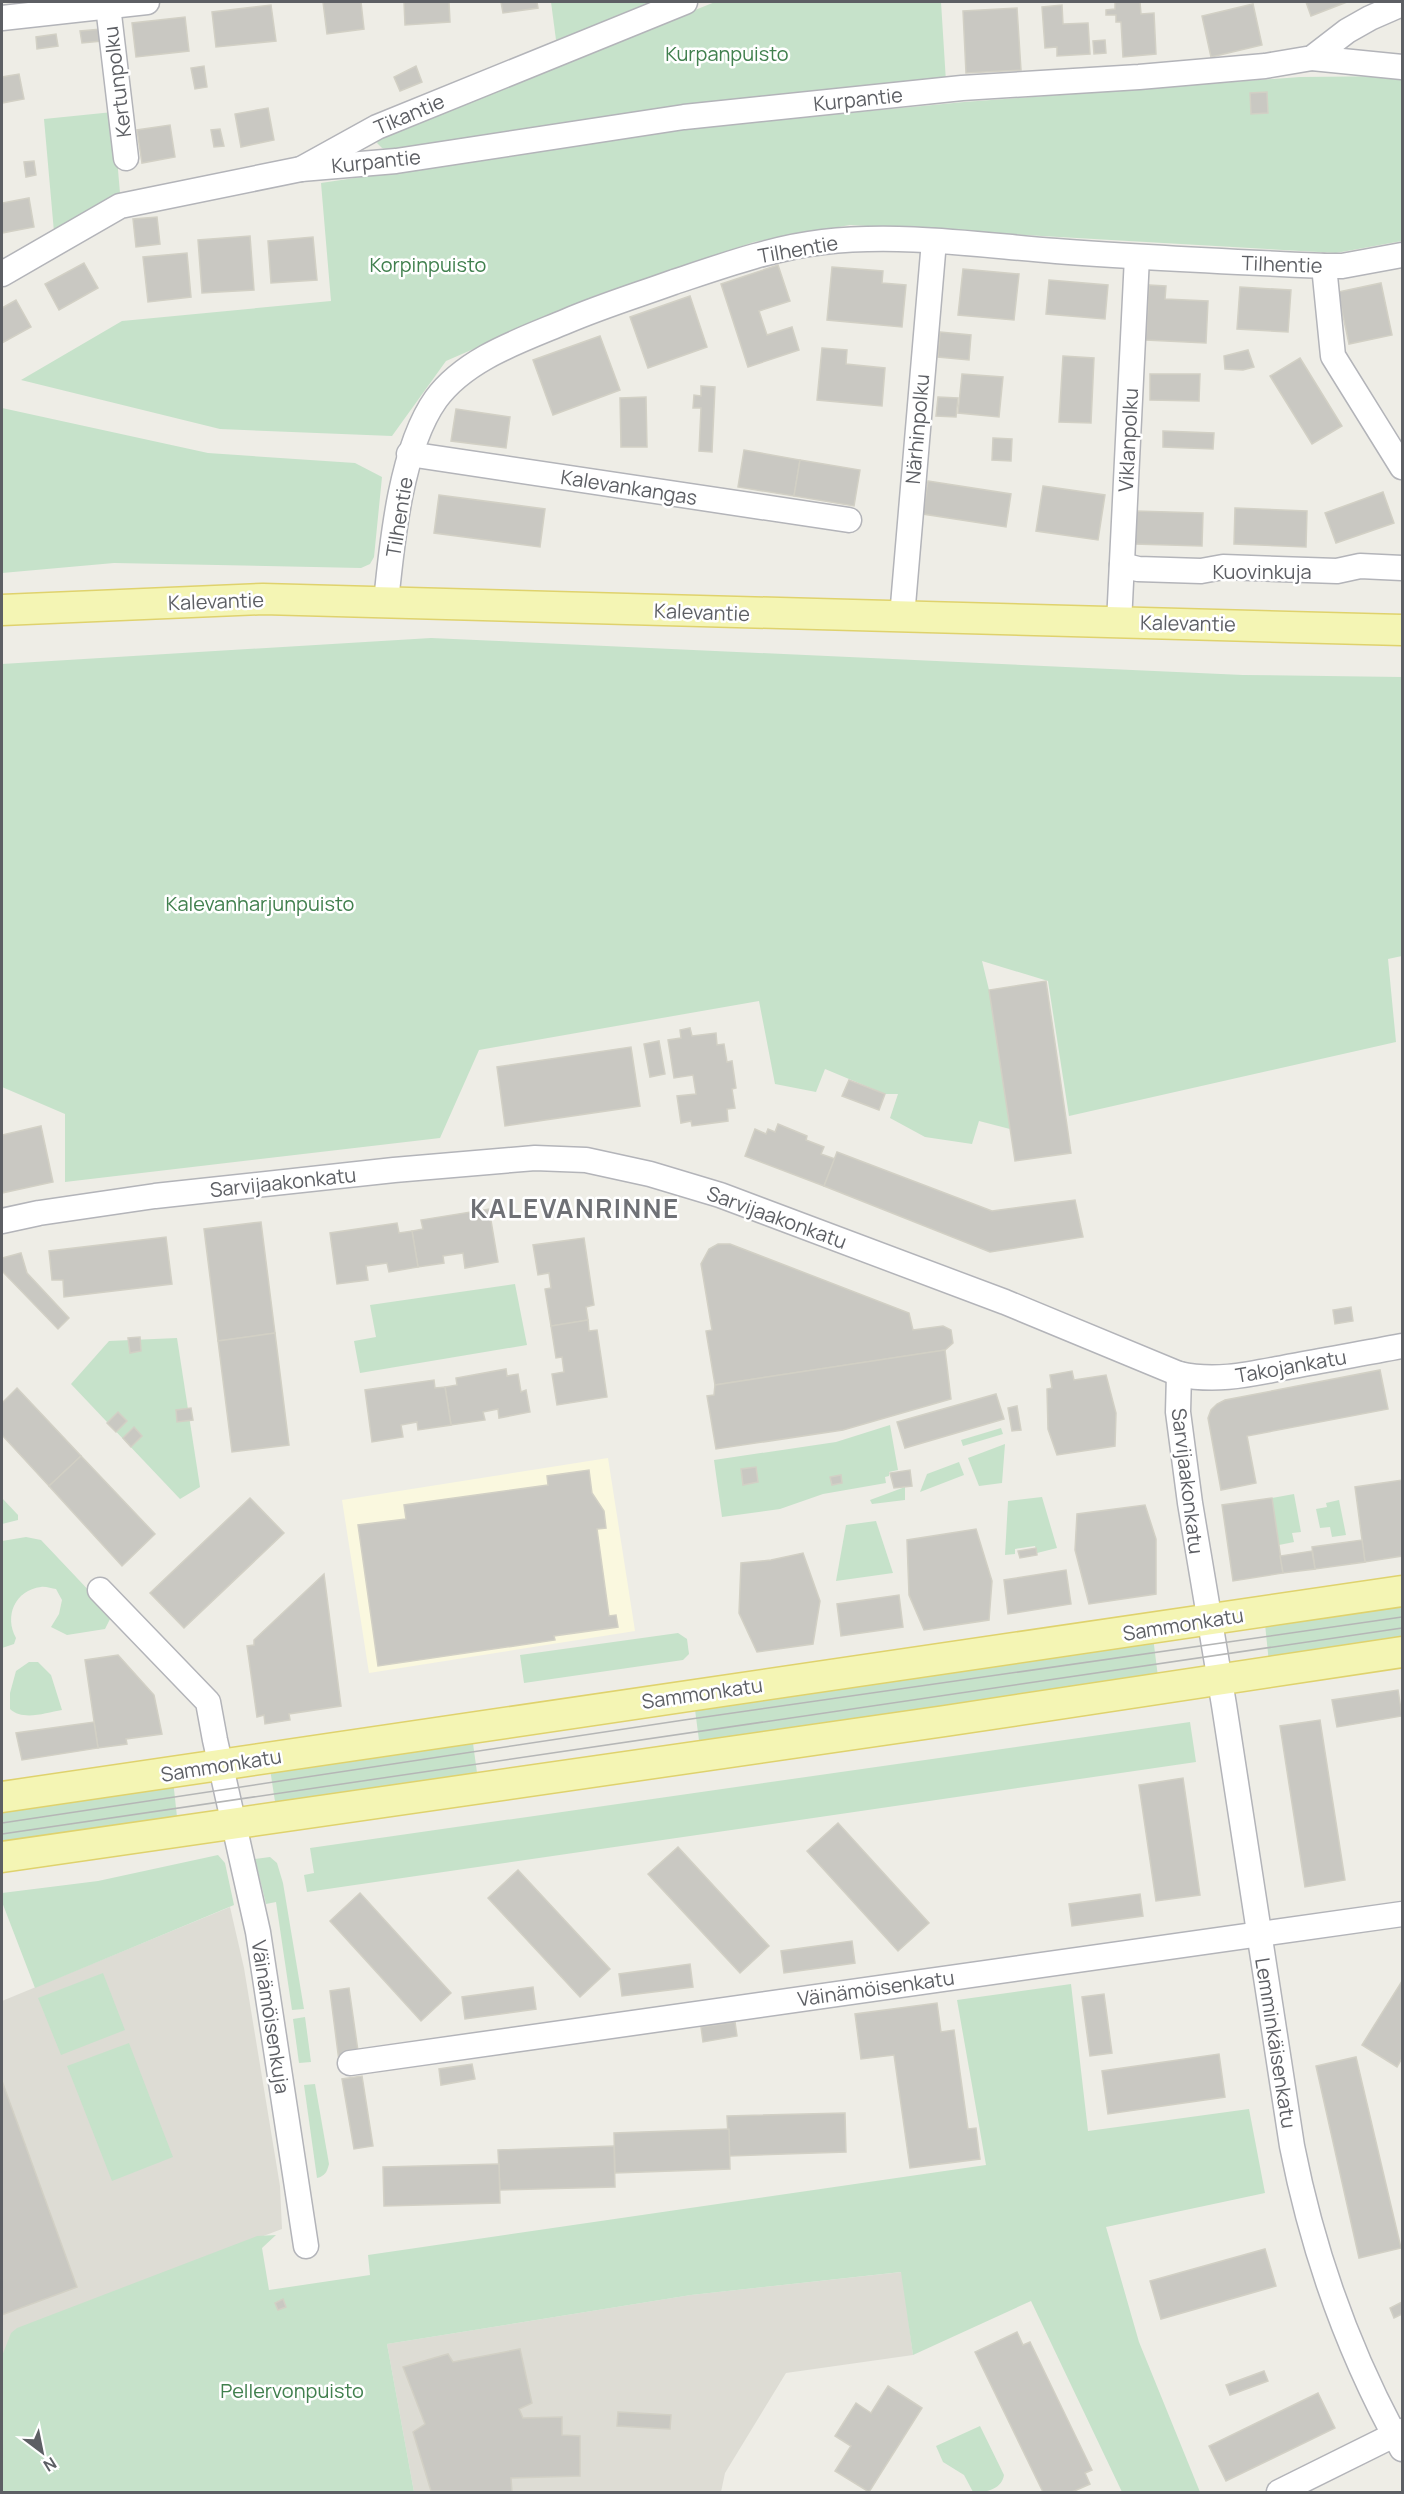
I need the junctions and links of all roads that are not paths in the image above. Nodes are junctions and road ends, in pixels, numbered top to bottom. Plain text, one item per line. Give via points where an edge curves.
1 (147, 2) edge
2 (685, 2) edge
3 (1402, 4) edge
4 (108, 6) junction
5 (2, 18) edge
6 (1312, 58) junction
7 (1402, 68) edge
8 (126, 158) dead end
9 (301, 169) junction
10 (934, 242) junction
11 (1402, 255) edge
12 (1137, 257) junction
13 (1324, 266) junction
14 (2, 274) edge
15 (409, 454) junction
16 (1402, 467) edge
17 (849, 520) dead end
18 (1122, 565) junction
19 (1402, 568) edge
20 (386, 602) junction
21 (2, 610) edge
22 (902, 617) junction
23 (1119, 622) junction
24 (1402, 630) edge
25 (2, 1221) edge
26 (1402, 1346) edge
27 (1179, 1374) junction
28 (100, 1590) dead end
29 (1402, 1591) edge
30 (1208, 1620) junction
31 (1402, 1652) edge
32 (1220, 1679) junction
33 (223, 1778) junction
34 (2, 1797) edge
35 (234, 1824) junction
36 (2, 1857) edge
37 (1402, 1914) edge
38 (1259, 1936) junction
39 (350, 2063) dead end
40 (306, 2246) dead end
41 (1400, 2439) edge
42 (1279, 2493) edge

1 - 4 street
2 - 9 street, Tikantie via 376,127
3 - 6 street, Kurpantie via 1354,27
4 - 5 street
4 - 8 street, Kertunpolku
6 - 7 street
6 - 9 street, Kurpantie via 1265,66 962,88 684,117 396,161
9 - 14 street, Tikantie via 120,206
10 - 12 street, Tilhentie
10 - 15 street, Tilhentie via 821,242 714,269 590,311 528,337 459,374 435,401
10 - 22 street, Närhinpolku
11 - 13 street, Tilhentie
12 - 13 street, Tilhentie
12 - 18 street, Viklanpolku
13 - 16 street via 1333,356
15 - 17 street, Kalevankangas
15 - 20 street, Tilhentie
18 - 19 street, Kuovinkuja via 1201,571 1223,567 1337,571 1360,566
18 - 23 street, Viklanpolku
20 - 21 main road, Kalevantie via 241,599
20 - 22 main road, Kalevantie
22 - 23 main road, Kalevantie
23 - 24 main road, Kalevantie
25 - 27 street, Sarvijaakonkatu via 155,1196 394,1170 535,1158 586,1160 720,1195 1005,1302
26 - 27 street, Takojankatu via 1239,1376 1205,1379
27 - 30 street, Sarvijaakonkatu via 1180,1431
28 - 33 street, Väinämöisenkuja via 208,1702
29 - 30 main road, Sammonkatu
30 - 32 street, Lemminkäisenkatu
30 - 33 main road, Sammonkatu
31 - 32 main road
32 - 35 main road
32 - 38 street, Lemminkäisenkatu
33 - 34 main road, Sammonkatu
33 - 35 street, Väinämöisenkuja
35 - 36 main road
35 - 40 street, Väinämöisenkuja via 258,1932
37 - 38 street, Väinämöisenkatu
38 - 39 street, Väinämöisenkatu
38 - 41 street, Lemminkäisenkatu via 1304,2205 1341,2321 1367,2380
41 - 42 street

